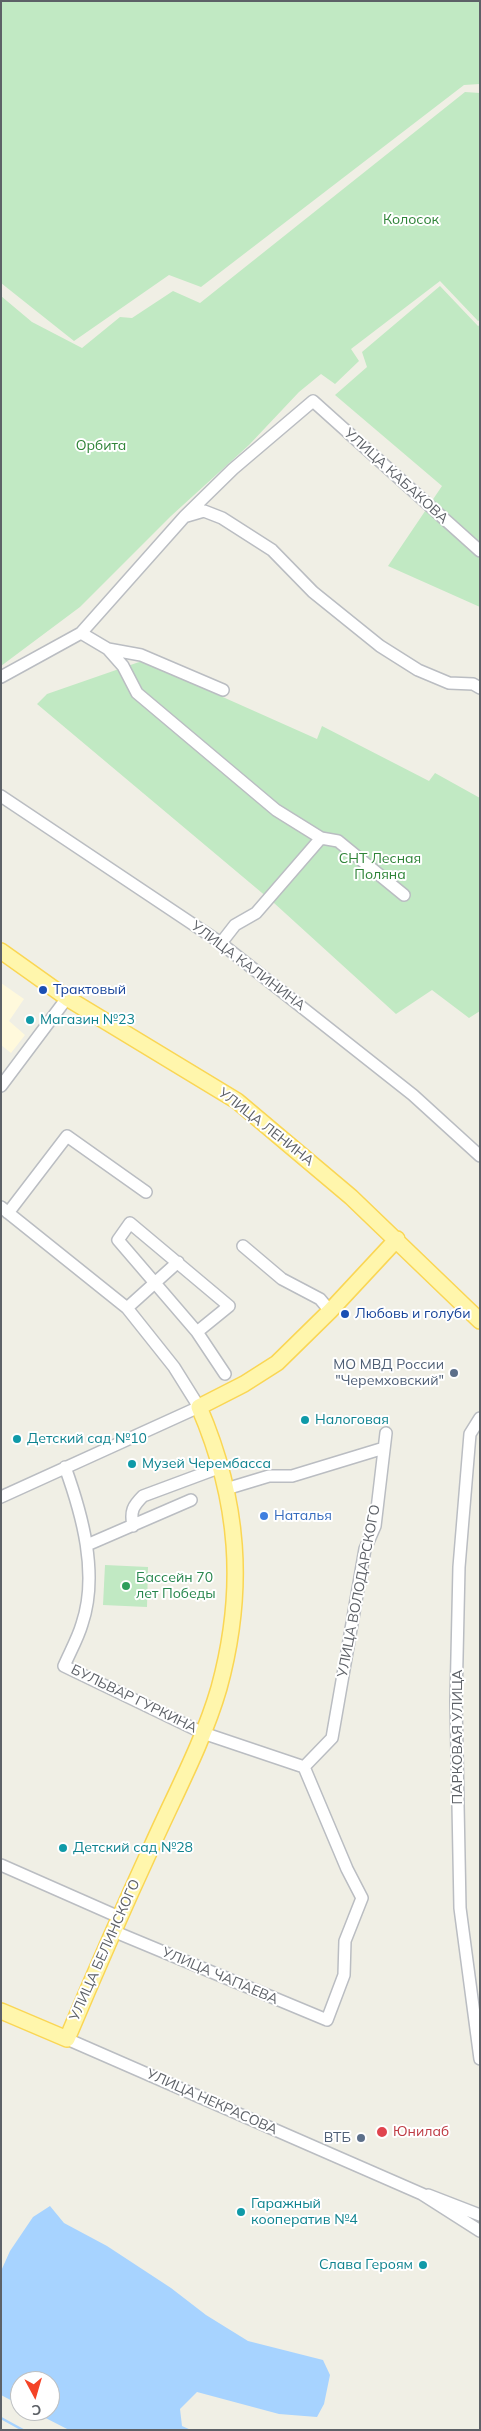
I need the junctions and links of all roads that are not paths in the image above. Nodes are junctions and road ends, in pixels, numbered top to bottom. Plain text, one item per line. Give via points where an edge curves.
1 (185, 516) junction
2 (480, 551) edge
3 (81, 633) junction
4 (108, 649) junction
5 (1, 678) edge
6 (480, 688) edge
7 (223, 690) dead end
8 (1, 796) edge
9 (321, 838) junction
10 (404, 895) dead end
11 (221, 943) junction
12 (1, 951) edge
13 (67, 998) junction
14 (1, 1086) edge
15 (480, 1156) edge
16 (146, 1192) dead end
17 (4, 1210) edge
18 (397, 1239) junction
19 (243, 1246) dead end
20 (178, 1262) junction
21 (156, 1283) junction
22 (127, 1308) junction
23 (330, 1311) junction
24 (480, 1321) edge
25 (197, 1332) junction
26 (225, 1374) dead end
27 (198, 1407) junction
28 (480, 1418) edge
29 (386, 1433) dead end
30 (384, 1448) junction
31 (65, 1467) junction
32 (221, 1467) junction
33 (226, 1489) junction
34 (1, 1497) edge
35 (191, 1500) dead end
36 (133, 1526) junction
37 (87, 1545) junction
38 (203, 1733) junction
39 (304, 1767) junction
40 (1, 1865) edge
41 (116, 1924) junction
42 (1, 2011) edge
43 (67, 2039) junction
44 (480, 2059) edge
45 (422, 2194) junction
46 (480, 2215) edge
47 (480, 2230) edge

1 - 2 street, УЛИЦА КАБАКОВА via 233,469 312,401
1 - 3 street
1 - 6 street via 204,511 222,518 272,550 312,592 380,646 418,670 450,683 473,684
3 - 4 street
3 - 5 street
4 - 7 street via 142,655
4 - 9 street via 123,666 137,693 276,810
8 - 11 street, УЛИЦА КАЛИНИНА
9 - 10 street via 338,841
9 - 11 street via 256,913 235,925
11 - 15 street, УЛИЦА КАЛИНИНА via 413,1096
12 - 13 main road, УЛИЦА ЛЕНИНА
13 - 14 street
13 - 18 main road, УЛИЦА ЛЕНИНА via 237,1101 352,1196
16 - 17 street, УЛИЦА БЕЛИНСКОГО via 67,1136
17 - 22 street, УЛИЦА БЕЛИНСКОГО
18 - 23 main road
18 - 24 main road, УЛИЦА ЛЕНИНА
19 - 23 street via 282,1279 320,1299
20 - 21 street
20 - 21 street via 130,1222 118,1240
20 - 25 street via 229,1306
21 - 22 street
21 - 25 street
22 - 27 street, УЛИЦА БЕЛИНСКОГО via 174,1366
23 - 27 main road via 277,1363
25 - 26 street
27 - 31 street
27 - 32 main road, УЛИЦА БЕЛИНСКОГО via 215,1444
28 - 44 street, ПАРКОВАЯ УЛИЦА via 470,1434 459,1567 456,1701 460,1908
29 - 30 street, УЛИЦА ВОЛОДАРСКОГО
30 - 33 street via 292,1476 269,1476
30 - 39 street, УЛИЦА ВОЛОДАРСКОГО via 375,1526 365,1549 332,1738
31 - 34 street
31 - 37 street via 79,1506
32 - 33 main road, УЛИЦА БЕЛИНСКОГО
32 - 36 street via 144,1496 130,1514
33 - 38 main road, УЛИЦА БЕЛИНСКОГО via 232,1514 235,1600 219,1687
35 - 36 street
36 - 37 street
37 - 38 street, БУЛЬВАР ГУРКИНА via 88,1592 83,1623 64,1666
38 - 39 street, БУЛЬВАР ГУРКИНА
38 - 41 main road, УЛИЦА БЕЛИНСКОГО
39 - 41 street, УЛИЦА ЧАПАЕВА via 362,1898 345,1941 344,1975 328,2020
40 - 41 street, УЛИЦА ЧАПАЕВА
41 - 43 main road, УЛИЦА БЕЛИНСКОГО
42 - 43 main road, УЛИЦА НЕКРАСОВА
43 - 45 street, УЛИЦА НЕКРАСОВА
45 - 46 street, УЛИЦА НЕКРАСОВА
45 - 47 street, УЛИЦА НЕКРАСОВА

